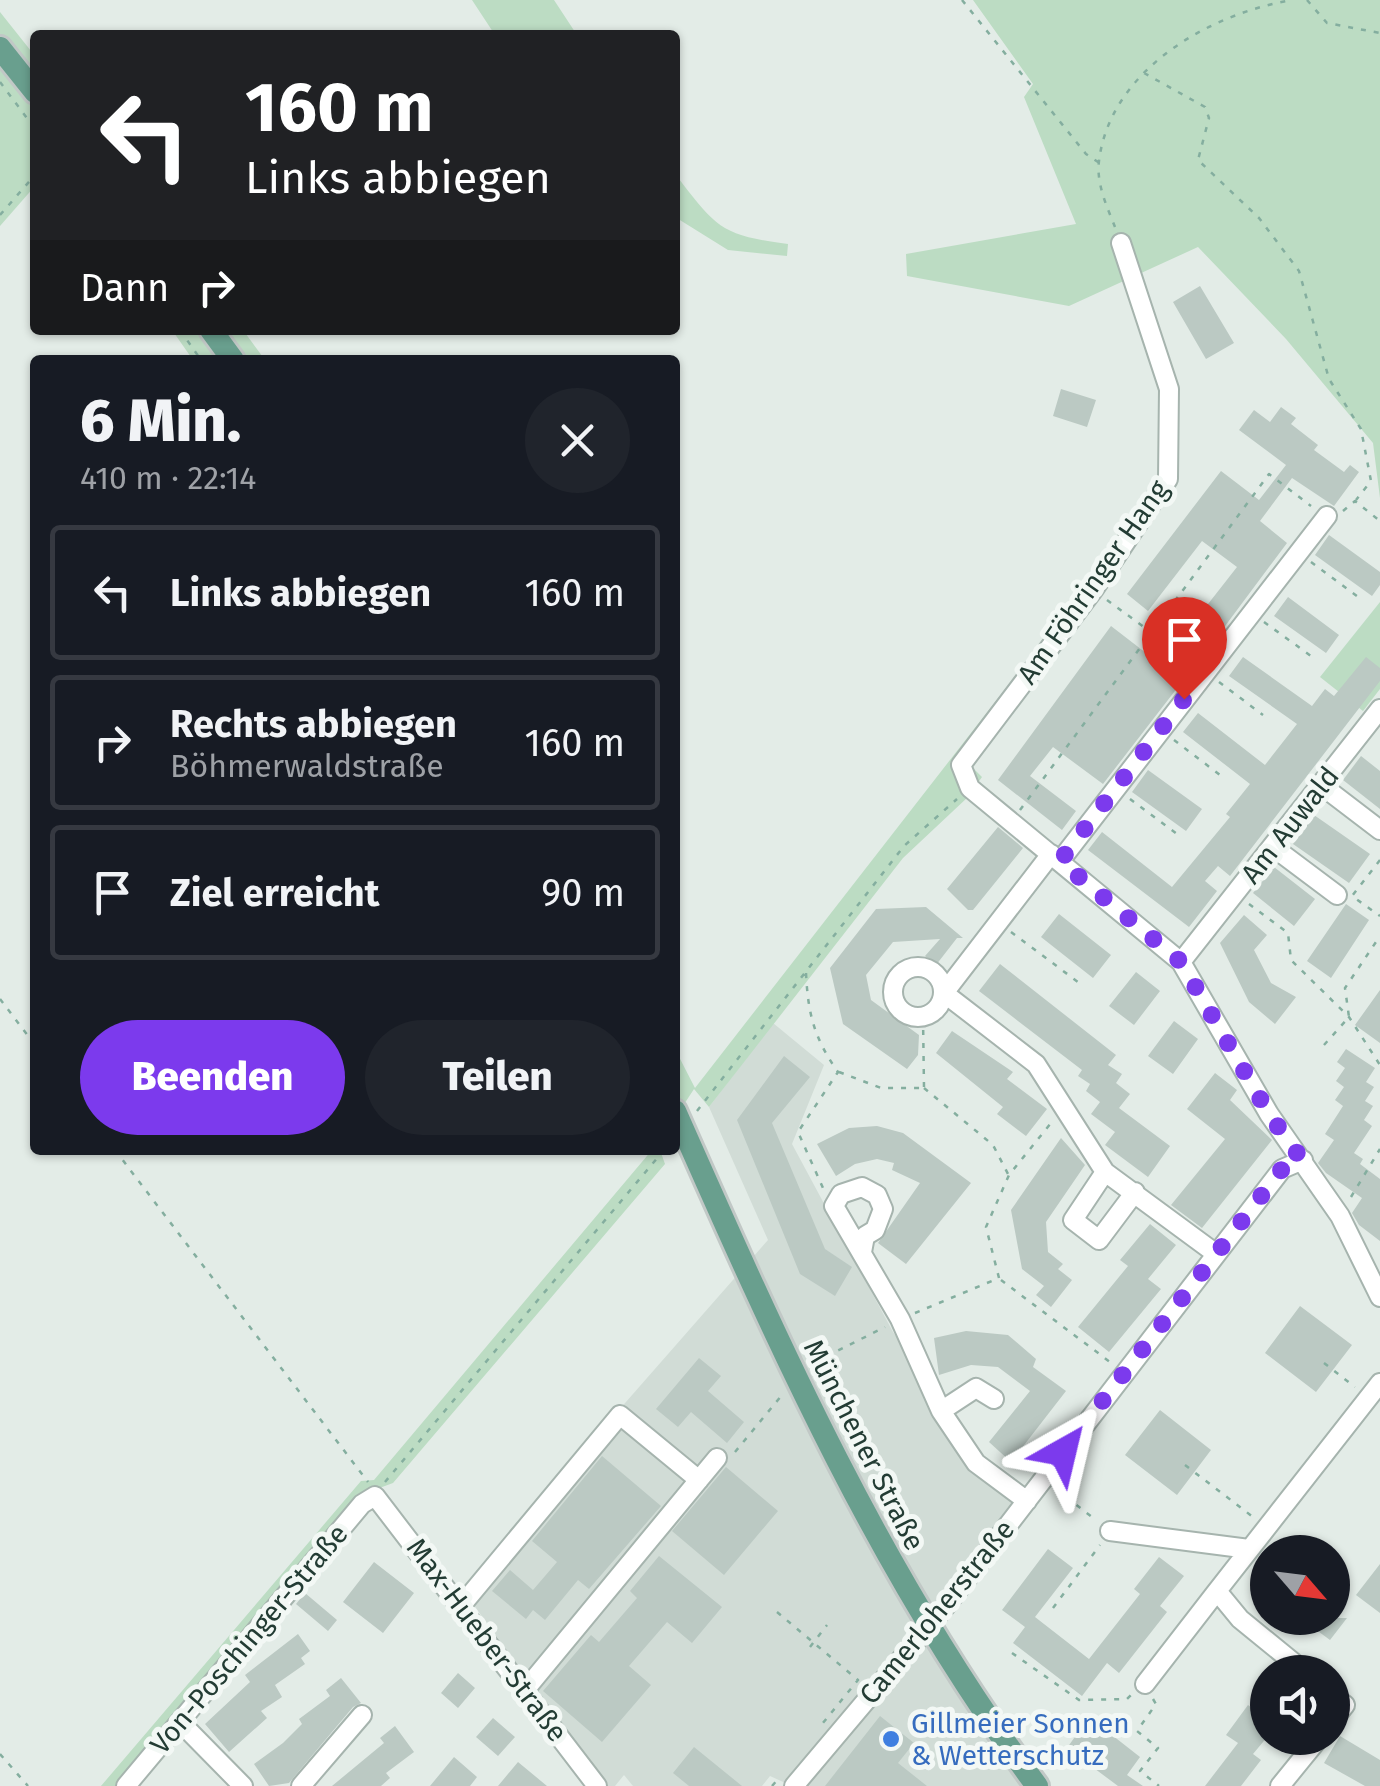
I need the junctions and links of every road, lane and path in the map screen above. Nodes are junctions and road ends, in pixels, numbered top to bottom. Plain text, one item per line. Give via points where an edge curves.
1 (962, 0) edge
2 (1292, 0) edge
3 (1307, 0) edge
4 (1380, 33) edge
5 (0, 48) edge
6 (1144, 73) junction
7 (0, 82) edge
8 (30, 86) edge
9 (30, 121) edge
10 (1098, 162) junction
11 (30, 182) edge
12 (0, 216) edge
13 (1122, 242) joint
14 (1355, 501) junction
15 (1327, 516) junction
16 (1380, 521) edge
17 (1298, 552) junction
18 (1094, 589) junction
19 (1361, 599) dead end
20 (1251, 612) junction
21 (1149, 631) junction
22 (1311, 656) dead end
23 (1205, 672) junction
24 (1380, 709) edge
25 (1263, 715) dead end
26 (1160, 730) junction
27 (1220, 775) dead end
28 (1321, 785) junction
29 (970, 788) junction
30 (1115, 789) junction
31 (1011, 822) junction
32 (1380, 830) edge
33 (1177, 834) dead end
34 (1273, 847) junction
35 (1055, 857) junction
36 (1380, 860) edge
37 (1236, 894) junction
38 (1337, 896) dead end
39 (1380, 916) edge
40 (999, 923) junction
41 (1380, 936) edge
42 (1181, 962) junction
43 (806, 972) junction
44 (1082, 985) dead end
45 (944, 993) junction
46 (0, 999) edge
47 (924, 1017) junction
48 (1349, 1017) junction
49 (30, 1038) edge
50 (1324, 1045) dead end
51 (1380, 1065) edge
52 (838, 1072) junction
53 (924, 1088) junction
54 (1066, 1104) junction
55 (701, 1106) dead end
56 (680, 1122) edge
57 (1380, 1149) edge
58 (120, 1155) edge
59 (660, 1155) edge
60 (1302, 1160) junction
61 (1106, 1172) junction
62 (1009, 1175) junction
63 (1135, 1192) junction
64 (834, 1206) junction
65 (1340, 1216) junction
66 (862, 1252) junction
67 (1215, 1253) junction
68 (998, 1278) junction
69 (1380, 1297) edge
70 (900, 1319) junction
71 (815, 1362) dead end
72 (1324, 1363) dead end
73 (1124, 1372) junction
74 (1374, 1390) edge
75 (782, 1395) dead end
76 (994, 1399) dead end
77 (940, 1411) junction
78 (717, 1458) joint
79 (1185, 1465) dead end
80 (698, 1480) junction
81 (1043, 1480) junction
82 (375, 1496) junction
83 (1027, 1501) junction
84 (1266, 1527) junction
85 (1110, 1531) junction
86 (1249, 1549) junction
87 (1217, 1591) junction
88 (461, 1606) junction
89 (1053, 1608) dead end
90 (776, 1612) dead end
91 (827, 1625) dead end
92 (926, 1626) junction
93 (812, 1645) junction
94 (1012, 1654) dead end
95 (1284, 1655) edge
96 (1144, 1684) junction
97 (525, 1690) junction
98 (362, 1715) dead end
99 (180, 1722) junction
100 (809, 1740) dead end
101 (0, 1754) edge
102 (1305, 1755) edge
103 (789, 1778) edge
104 (28, 1786) edge
105 (126, 1786) edge
106 (243, 1786) edge
107 (302, 1786) edge
108 (597, 1786) edge
109 (772, 1786) edge
110 (1037, 1786) edge
111 (1159, 1786) edge
112 (1280, 1786) edge

1 - 10 path
2 - 6 path via 1216,22
3 - 4 path via 1328,24
5 - 8 main road
6 - 10 path via 1118,105
6 - 14 path via 1204,107 1209,118 1198,160 1259,218 1299,271 1329,379 1362,429 1371,481
7 - 9 path
10 - 13 path via 1103,197
11 - 12 path
13 - 18 street, Am Föhringer Hang via 1169,389 1168,479
14 - 15 path via 1337,518
14 - 16 path
15 - 17 street
15 - 21 path via 1269,474
17 - 19 path
17 - 20 street
18 - 21 path
18 - 29 street, Am Föhringer Hang via 961,766
20 - 22 path
20 - 23 street
21 - 23 path
21 - 31 path
23 - 25 path
23 - 26 street
24 - 28 street, Am Auwald
26 - 27 path
26 - 30 street
28 - 32 street
28 - 34 street, Am Auwald
29 - 31 street
29 - 43 path via 904,846
30 - 33 path
30 - 35 street
31 - 35 street
34 - 37 street, Am Auwald
34 - 38 street
35 - 40 street
35 - 42 street
36 - 39 path via 1352,896
37 - 42 street, Am Auwald
37 - 48 path, Am Auwald via 1288,933 1291,960
40 - 44 path
40 - 45 street
41 - 48 path via 1344,988
42 - 60 street
43 - 52 path via 816,1041
43 - 55 path
45 - 47 street
45 - 47 street via 926,968 909,969 896,980 900,1010
45 - 54 street via 1036,1064
46 - 49 path
47 - 53 path
48 - 50 path
48 - 51 path, Am Auwald
52 - 53 path via 881,1088
52 - 64 path via 798,1132
53 - 62 path via 992,1145
54 - 61 street
54 - 62 path
56 - 92 main road, Münchener Straße via 791,1372
57 - 65 path
58 - 82 path
59 - 82 path
60 - 65 street
60 - 67 street, Camerloherstraße via 1282,1169
61 - 63 street
61 - 63 street via 1072,1220 1100,1240
62 - 68 path via 986,1227
63 - 67 street
64 - 66 street
64 - 66 street via 840,1194 862,1186 878,1195 884,1210
65 - 69 street
66 - 70 street
67 - 73 street, Camerloherstraße
68 - 70 path
68 - 73 path
70 - 71 path
70 - 77 street
72 - 74 path
73 - 81 street, Camerloherstraße
74 - 84 street
75 - 78 path via 730,1459
76 - 77 street via 976,1388
77 - 83 street via 976,1463
78 - 80 street
79 - 84 path
80 - 88 street via 620,1414
80 - 97 street
81 - 83 street, Camerloherstraße
81 - 85 path
82 - 88 street, Max-Hueber-Straße
82 - 99 street, Von-Poschinger-Straße
83 - 92 street, Camerloherstraße
84 - 86 street
85 - 86 street
85 - 89 path
86 - 87 street
87 - 95 street
87 - 96 street
88 - 97 street, Max-Hueber-Straße
90 - 93 path
91 - 93 path
92 - 103 street, Camerloherstraße
92 - 110 main road, Münchener Straße
93 - 100 path via 858,1680
94 - 96 path via 1078,1700 1127,1698
96 - 111 path via 1156,1704 1137,1731 1158,1748 1140,1772
97 - 108 street, Max-Hueber-Straße
98 - 107 street
99 - 105 street, Von-Poschinger-Straße
99 - 106 street
101 - 104 path
102 - 112 street
103 - 109 path

